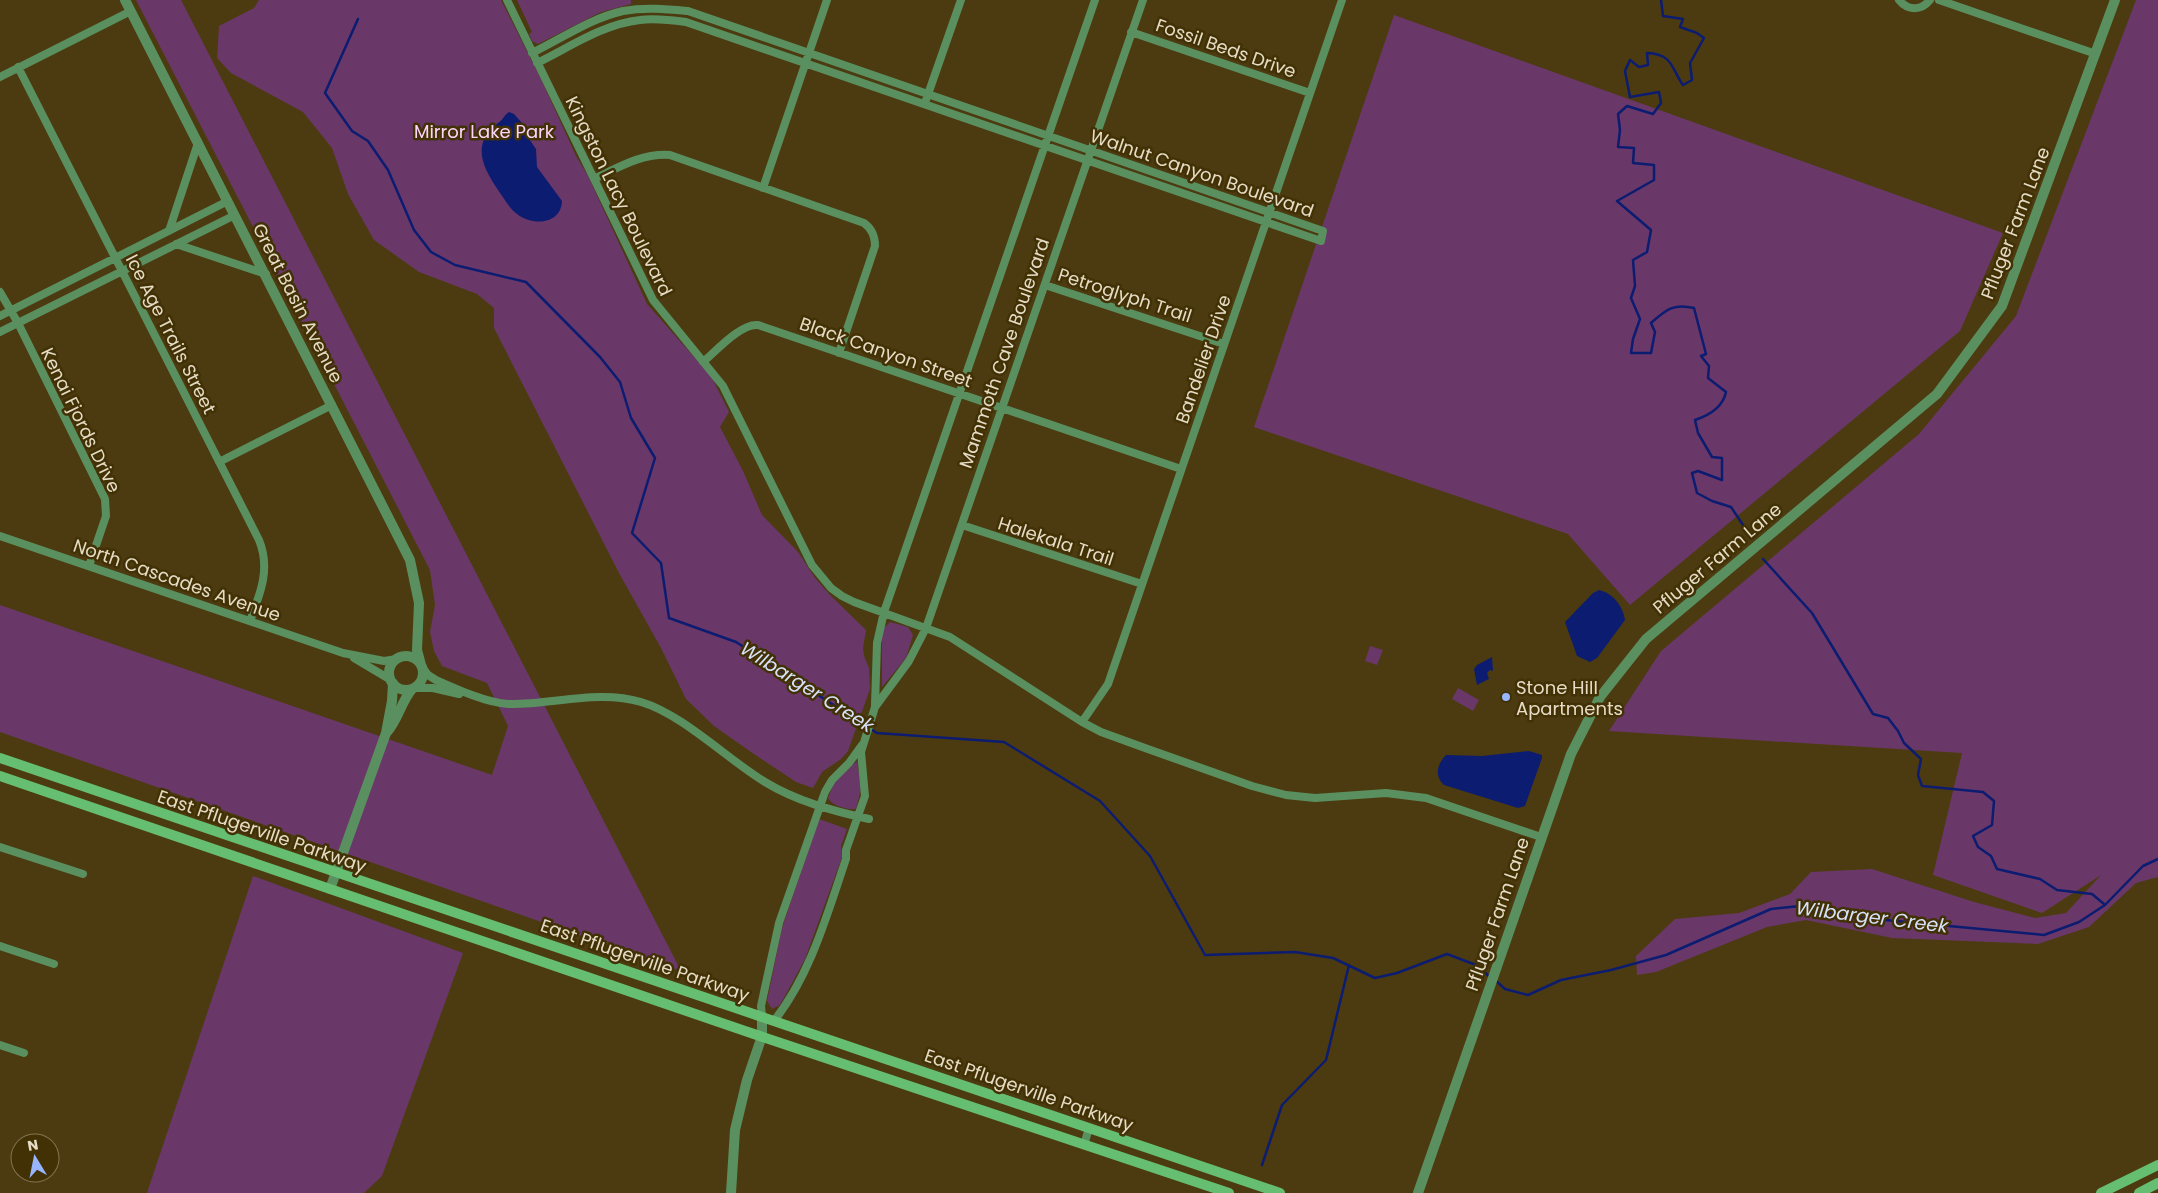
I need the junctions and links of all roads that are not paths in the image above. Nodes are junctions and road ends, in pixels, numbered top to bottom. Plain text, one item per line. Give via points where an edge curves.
1 (125, 0) edge
2 (507, 0) edge
3 (827, 0) edge
4 (961, 0) edge
5 (1095, 0) edge
6 (1143, 0) edge
7 (1342, 0) edge
8 (1899, 0) edge
9 (1930, 0) edge
10 (1939, 0) edge
11 (2114, 0) edge
12 (131, 11) junction
13 (1132, 32) junction
14 (532, 53) junction
15 (809, 53) junction
16 (2096, 54) junction
17 (537, 63) junction
18 (806, 63) junction
19 (18, 68) junction
20 (0, 77) edge
21 (1310, 93) junction
22 (928, 95) junction
23 (925, 104) junction
24 (1048, 135) junction
25 (198, 143) junction
26 (1044, 146) junction
27 (1090, 151) junction
28 (1087, 161) junction
29 (594, 179) junction
30 (763, 188) junction
31 (228, 201) junction
32 (1269, 213) junction
33 (235, 215) junction
34 (1266, 223) junction
35 (170, 231) junction
36 (176, 244) junction
37 (115, 259) junction
38 (122, 272) junction
39 (266, 274) junction
40 (1044, 284) junction
41 (0, 292) edge
42 (10, 311) junction
43 (0, 316) edge
44 (18, 323) junction
45 (0, 332) edge
46 (1224, 344) junction
47 (839, 353) junction
48 (703, 362) junction
49 (960, 392) junction
50 (332, 405) junction
51 (1002, 409) junction
52 (219, 462) junction
53 (1181, 469) junction
54 (962, 525) junction
55 (0, 536) edge
56 (89, 566) junction
57 (1142, 584) junction
58 (884, 612) junction
59 (250, 621) junction
60 (418, 628) junction
61 (926, 628) junction
62 (345, 653) junction
63 (399, 658) junction
64 (422, 666) junction
65 (392, 681) junction
66 (413, 688) junction
67 (488, 699) junction
68 (875, 707) junction
69 (1082, 722) junction
70 (386, 733) junction
71 (863, 743) junction
72 (0, 758) edge
73 (0, 776) edge
74 (820, 806) junction
75 (858, 816) junction
76 (869, 819) dead end
77 (1541, 837) junction
78 (0, 847) edge
79 (336, 873) junction
80 (83, 874) dead end
81 (330, 889) junction
82 (0, 946) edge
83 (54, 964) dead end
84 (762, 1016) junction
85 (774, 1020) junction
86 (762, 1036) junction
87 (0, 1045) edge
88 (24, 1053) dead end
89 (1089, 1128) junction
90 (1084, 1145) junction
91 (2158, 1165) edge
92 (2158, 1183) edge
93 (731, 1193) edge
94 (1229, 1193) edge
95 (1280, 1193) edge
96 (1418, 1193) edge
97 (2101, 1193) edge
98 (2139, 1193) edge

1 - 12 street, Great Basin Avenue
2 - 14 street, Kingston Lacy Boulevard
3 - 15 street
4 - 22 street
5 - 24 street, Mammoth Cave Boulevard
6 - 13 street, Mammoth Cave Boulevard
7 - 21 street, Bandelier Drive
8 - 9 street via 1911,8 1923,6
10 - 16 street
11 - 16 street, Pfluger Farm Lane
12 - 19 street
12 - 25 street, Great Basin Avenue
13 - 21 street, Fossil Beds Drive
13 - 27 street, Mammoth Cave Boulevard
14 - 15 street, Walnut Canyon Boulevard via 612,14 662,8 688,11
14 - 17 street, Kingston Lacy Boulevard
15 - 18 street
15 - 22 street, Walnut Canyon Boulevard
16 - 77 street, Pfluger Farm Lane via 2002,306 1937,394 1646,639 1600,697 1588,718 1571,754
17 - 18 street, Walnut Canyon Boulevard via 602,30 648,19 686,22
17 - 29 street, Kingston Lacy Boulevard
18 - 23 street, Walnut Canyon Boulevard
18 - 30 street
19 - 20 street
19 - 37 street, Ice Age Trails Street
21 - 32 street, Bandelier Drive
22 - 23 street
22 - 24 street, Walnut Canyon Boulevard
23 - 26 street, Walnut Canyon Boulevard
24 - 26 street, Mammoth Cave Boulevard
24 - 27 street, Walnut Canyon Boulevard
25 - 31 street, Great Basin Avenue
25 - 35 street
26 - 28 street, Walnut Canyon Boulevard
26 - 49 street, Mammoth Cave Boulevard
27 - 28 street, Mammoth Cave Boulevard
27 - 32 street, Walnut Canyon Boulevard
28 - 34 street, Walnut Canyon Boulevard
28 - 40 street, Mammoth Cave Boulevard
29 - 30 street via 637,159 658,154
29 - 48 street, Kingston Lacy Boulevard via 652,300
30 - 47 street via 870,227 875,241 874,252
31 - 33 street, Great Basin Avenue
31 - 35 street
32 - 34 street, Bandelier Drive
32 - 34 street, Walnut Canyon Boulevard via 1323,231 1321,242
33 - 36 street
33 - 39 street, Great Basin Avenue
34 - 46 street, Bandelier Drive
35 - 37 street
36 - 38 street
36 - 39 street
37 - 38 street, Ice Age Trails Street
37 - 42 street
38 - 44 street
38 - 52 street, Ice Age Trails Street
39 - 50 street, Great Basin Avenue
40 - 46 street, Petroglyph Trail
40 - 51 street, Mammoth Cave Boulevard
41 - 42 street, Kenai Fjords Drive
42 - 43 street
42 - 44 street, Kenai Fjords Drive
44 - 45 street
44 - 56 street, Kenai Fjords Drive via 105,500 106,516
46 - 53 street, Bandelier Drive
47 - 48 street, Black Canyon Street via 754,324 739,331
47 - 49 street, Black Canyon Street
48 - 58 street, Kingston Lacy Boulevard via 729,397 812,565 842,596
49 - 51 street, Black Canyon Street
49 - 58 street, Mammoth Cave Boulevard
50 - 52 street
50 - 60 street, Great Basin Avenue via 410,560 419,603
51 - 53 street, Black Canyon Street
51 - 54 street, Mammoth Cave Boulevard
52 - 59 street, Ice Age Trails Street via 261,545 264,577
53 - 57 street, Bandelier Drive
54 - 57 street, Halekala Trail
54 - 61 street, Mammoth Cave Boulevard
55 - 56 street, North Cascades Avenue
56 - 59 street, North Cascades Avenue
57 - 69 street, Bandelier Drive via 1108,684
58 - 61 street, Kingston Lacy Boulevard
58 - 68 street, Mammoth Cave Boulevard via 877,642
59 - 62 street, North Cascades Avenue
60 - 63 street, Great Basin Avenue via 411,647
60 - 64 street, Great Basin Avenue
61 - 68 street, Mammoth Cave Boulevard via 909,661
61 - 69 street, Kingston Lacy Boulevard via 959,642
62 - 63 street, North Cascades Avenue via 384,661
62 - 65 street, North Cascades Avenue
63 - 64 street via 411,656
63 - 65 street via 391,666
64 - 66 street via 422,680
64 - 67 street via 436,680
65 - 66 street via 400,689
65 - 70 street
66 - 67 street via 433,688
66 - 70 street
67 - 74 street via 498,703 518,703 602,697 640,702 670,716 769,784
68 - 71 street, Mammoth Cave Boulevard
69 - 77 street, Kingston Lacy Boulevard via 1144,748 1286,795 1316,798 1386,793 1426,798
70 - 79 street
71 - 74 street, Mammoth Cave Boulevard via 828,785
71 - 75 street, Mammoth Cave Boulevard via 861,762 865,796
72 - 79 main road, East Pflugerville Parkway
73 - 81 main road, East Pflugerville Parkway
74 - 75 street
74 - 84 street, Mammoth Cave Boulevard via 778,923 767,972
75 - 76 street
75 - 85 street, Mammoth Cave Boulevard via 818,939 800,979
77 - 96 street, Pfluger Farm Lane
78 - 80 street
79 - 81 street
79 - 84 main road, East Pflugerville Parkway
81 - 86 main road, East Pflugerville Parkway
82 - 83 street
84 - 85 main road, East Pflugerville Parkway
84 - 86 street
85 - 86 street, Mammoth Cave Boulevard
85 - 89 main road, East Pflugerville Parkway
86 - 90 main road, East Pflugerville Parkway
86 - 93 street via 735,1130
87 - 88 street
89 - 90 street
89 - 95 main road, East Pflugerville Parkway
90 - 94 main road, East Pflugerville Parkway
91 - 97 main road
92 - 98 main road

